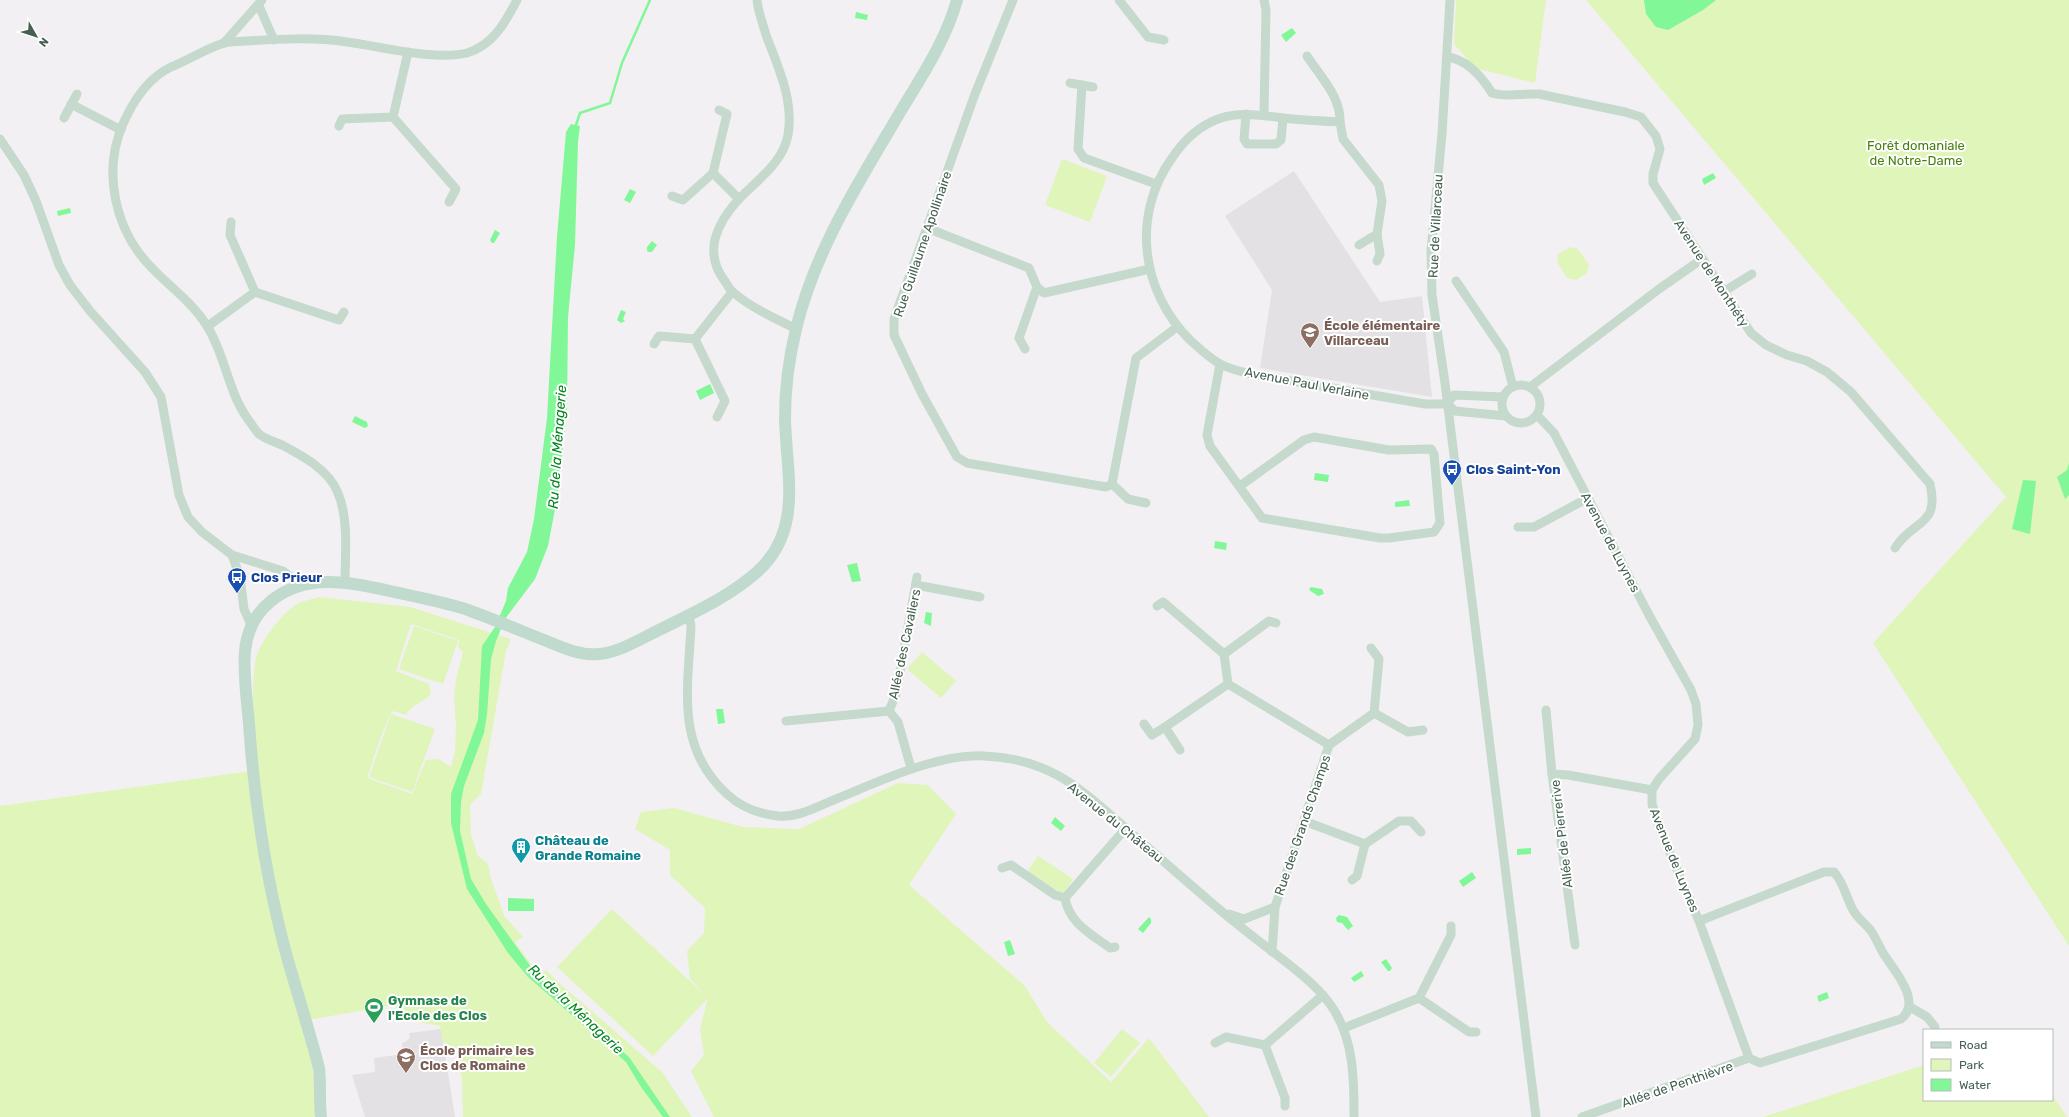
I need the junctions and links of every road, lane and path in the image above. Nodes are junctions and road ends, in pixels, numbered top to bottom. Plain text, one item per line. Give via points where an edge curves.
1 (517, 0) edge
2 (757, 0) edge
3 (957, 0) edge
4 (1013, 0) edge
5 (1119, 0) edge
6 (1264, 0) edge
7 (1450, 0) edge
8 (260, 3) edge
9 (274, 40) junction
10 (1164, 40) dead end
11 (224, 43) junction
12 (408, 52) junction
13 (1307, 56) dead end
14 (1448, 57) junction
15 (1070, 83) dead end
16 (1082, 85) junction
17 (1093, 87) dead end
18 (77, 94) dead end
19 (71, 104) junction
20 (719, 110) dead end
21 (1246, 114) junction
22 (1264, 114) junction
23 (393, 117) junction
24 (64, 118) dead end
25 (1283, 118) junction
26 (1340, 122) junction
27 (339, 126) dead end
28 (121, 130) junction
29 (0, 139) edge
30 (713, 173) junction
31 (1156, 184) junction
32 (672, 196) dead end
33 (739, 199) junction
34 (449, 202) dead end
35 (231, 222) dead end
36 (927, 228) junction
37 (1377, 234) junction
38 (1359, 245) dead end
39 (1702, 259) junction
40 (1378, 262) dead end
41 (1150, 269) junction
42 (1752, 274) dead end
43 (1456, 281) dead end
44 (1037, 287) junction
45 (254, 292) junction
46 (732, 292) junction
47 (1723, 292) junction
48 (344, 312) dead end
49 (208, 326) junction
50 (1177, 326) junction
51 (796, 329) junction
52 (695, 339) junction
53 (654, 344) dead end
54 (1025, 349) dead end
55 (1220, 364) junction
56 (1513, 387) junction
57 (1530, 387) junction
58 (1503, 397) junction
59 (1447, 404) junction
60 (1537, 415) junction
61 (1506, 416) junction
62 (718, 417) dead end
63 (1112, 484) junction
64 (1240, 486) junction
65 (1588, 498) junction
66 (1146, 503) dead end
67 (1518, 526) dead end
68 (1895, 548) dead end
69 (232, 555) junction
70 (345, 583) junction
71 (302, 585) junction
72 (980, 596) dead end
73 (1157, 606) dead end
74 (689, 615) junction
75 (1276, 623) dead end
76 (251, 625) junction
77 (1371, 648) dead end
78 (1224, 654) junction
79 (1228, 684) junction
80 (1546, 710) dead end
81 (889, 711) junction
82 (1374, 713) junction
83 (786, 721) dead end
84 (1144, 724) dead end
85 (1165, 727) junction
86 (1423, 730) dead end
87 (1329, 745) junction
88 (1180, 750) dead end
89 (911, 768) junction
90 (1552, 774) junction
91 (1652, 790) junction
92 (1304, 821) junction
93 (1126, 828) junction
94 (1421, 832) dead end
95 (1364, 844) junction
96 (1002, 868) dead end
97 (1352, 880) dead end
98 (1065, 898) junction
99 (1275, 907) junction
100 (1222, 912) junction
101 (1699, 921) junction
102 (1451, 926) dead end
103 (1575, 945) dead end
104 (1115, 947) dead end
105 (1272, 952) junction
106 (1323, 995) junction
107 (1419, 998) junction
108 (1910, 1007) junction
109 (1936, 1027) dead end
110 (1344, 1028) junction
111 (1476, 1032) dead end
112 (1215, 1042) dead end
113 (1265, 1045) junction
114 (1749, 1058) junction
115 (1285, 1106) dead end
116 (321, 1117) edge
117 (1354, 1117) edge
118 (1536, 1117) edge
119 (1582, 1117) edge

1 - 12 street via 496,36 467,53
2 - 33 street via 788,102 788,137 771,168
3 - 51 street via 938,48 833,230 808,288
4 - 36 street, Rue Guillaume Apollinaire via 974,94
5 - 10 street via 1148,37
6 - 22 street
7 - 14 street, Rue de Villarceau
8 - 9 street
8 - 11 street
9 - 11 street
9 - 12 street via 343,41
11 - 28 street via 163,71 137,98
12 - 23 street
13 - 26 street via 1337,102
14 - 39 street, Avenue de Monthéty via 1458,59 1468,66 1485,81 1492,93 1506,97 1525,93 1540,94 1641,117 1656,136 1660,149 1653,174 1654,183
14 - 59 street, Rue de Villarceau via 1431,251 1432,296
15 - 16 street
16 - 17 street
16 - 31 street via 1078,149 1084,158
18 - 19 street
19 - 24 street
19 - 28 street
20 - 30 street via 727,114
21 - 22 street, Avenue Paul Verlaine
21 - 25 street via 1244,139 1248,144 1276,144 1281,140
21 - 31 street, Avenue Paul Verlaine via 1211,122 1187,139 1165,167
22 - 25 street, Avenue Paul Verlaine
23 - 27 street via 342,119
23 - 34 street via 456,189
25 - 26 street, Avenue Paul Verlaine
26 - 37 street via 1343,139 1379,184 1382,201
28 - 49 street via 114,154 114,174 116,204 125,230 150,266 188,302
29 - 69 street via 24,175 59,265 70,285 90,311 146,372 161,397 179,495 188,517 206,536
30 - 32 street via 683,200
30 - 33 street
31 - 41 street, Avenue Paul Verlaine via 1146,236
33 - 46 street via 716,233 713,252 716,270
35 - 45 street via 230,235
36 - 44 street via 1029,268
36 - 63 street, Rue Guillaume Apollinaire via 894,319 894,335 922,394 957,457 967,463 1106,486
37 - 38 street
37 - 40 street via 1380,254
39 - 47 street, Avenue de Monthéty
39 - 57 street
41 - 44 street via 1044,292
41 - 50 street, Avenue Paul Verlaine via 1161,299
42 - 47 street
43 - 56 street via 1504,352
44 - 54 street via 1019,338
45 - 48 street via 339,320
45 - 49 street
46 - 51 street
46 - 52 street
47 - 68 street, Avenue de Monthéty via 1751,333 1766,345 1827,372 1851,392 1930,484 1932,509 1927,519 1902,537
49 - 70 street via 237,403 259,434 305,458 326,474 338,493 345,526
50 - 55 street, Avenue Paul Verlaine via 1202,351
50 - 63 street via 1136,358
51 - 74 street via 786,391 790,502 784,536 778,549 758,572 727,594
52 - 53 street via 659,336
52 - 62 street via 725,401
55 - 59 street, Avenue Paul Verlaine via 1253,374 1425,404
55 - 64 street via 1207,435 1210,446
56 - 57 street
56 - 58 street
57 - 60 street via 1540,399 1540,410
58 - 59 street via 1454,395
58 - 61 street via 1502,407
59 - 61 street via 1455,411
59 - 118 street, Rue de Villarceau
60 - 61 street via 1533,420 1522,424
60 - 65 street, Avenue de Luynes via 1554,433
63 - 66 street via 1128,500
64 - 64 street via 1262,518 1380,538 1434,532 1440,523 1434,454 1430,449 1389,450 1314,437 1304,440
65 - 67 street via 1534,527
65 - 91 street, Avenue de Luynes via 1691,690 1696,704 1698,725 1694,739
69 - 71 street via 283,571
69 - 76 street via 240,577 244,610
70 - 71 street via 320,581
70 - 74 street via 465,609 578,653 600,654 622,648
71 - 76 street via 272,601
72 - 81 street, Allée des Cavaliers via 917,581 896,694
73 - 78 street via 1163,602
74 - 89 street, Avenue du Château via 691,626 688,718 693,746 703,767 717,786 736,802 756,811 779,816 801,813
75 - 78 street via 1269,621
76 - 116 street via 245,650 246,685 252,765 262,842 283,941 319,1068 322,1087
77 - 82 street via 1379,659
78 - 79 street
79 - 85 street
79 - 87 street, Rue des Grands Champs
80 - 90 street
81 - 83 street
81 - 89 street via 898,722
82 - 86 street via 1408,732
82 - 87 street
84 - 85 street via 1152,735
85 - 88 street
87 - 92 street, Rue des Grands Champs
89 - 93 street, Avenue du Château via 982,755 1033,764 1058,776 1089,797
90 - 91 street, Allée de Pierrerive via 1568,774
90 - 103 street, Allée de Pierrerive
91 - 101 street, Avenue de Luynes via 1654,814
92 - 95 street
92 - 99 street, Rue des Grands Champs
93 - 98 street
93 - 100 street, Avenue du Château
94 - 95 street via 1411,821 1399,821
95 - 97 street via 1357,876
96 - 98 street via 1011,865 1055,895
98 - 104 street via 1067,910 1076,923 1110,948
99 - 100 street via 1244,919
99 - 105 street, Rue des Grands Champs
100 - 105 street, Avenue du Château
101 - 108 street via 1824,872 1834,872 1840,879 1853,912 1871,931 1894,966 1909,996
101 - 114 street, Avenue de Luynes
102 - 107 street via 1451,935
105 - 106 street, Avenue du Château via 1307,978
106 - 110 street, Avenue du Château
106 - 113 street
107 - 110 street
107 - 111 street via 1469,1032
108 - 109 street via 1927,1017
108 - 114 street via 1908,1014 1901,1019 1760,1063
110 - 117 street, Avenue du Château via 1352,1058
112 - 113 street via 1226,1037
113 - 115 street via 1285,1098
114 - 119 street, Allée de Penthièvre

